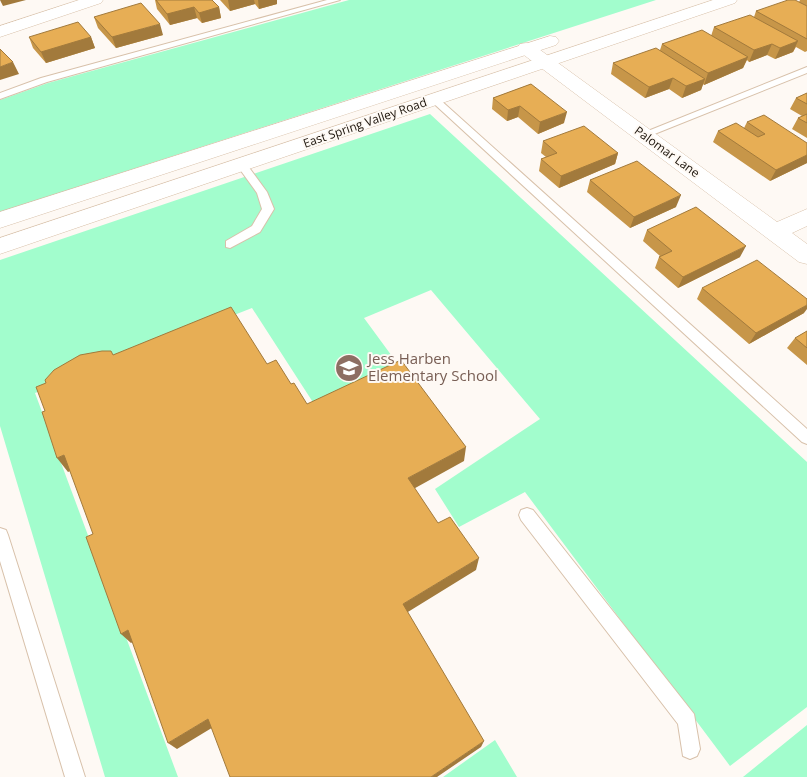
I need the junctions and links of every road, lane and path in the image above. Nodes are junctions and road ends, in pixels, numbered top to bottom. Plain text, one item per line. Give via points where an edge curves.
1 (95, 0) edge
2 (336, 0) edge
3 (675, 0) edge
4 (729, 0) edge
5 (582, 30) dead end
6 (0, 32) edge
7 (563, 36) dead end
8 (526, 48) junction
9 (545, 62) junction
10 (807, 70) edge
11 (0, 96) edge
12 (434, 99) junction
13 (643, 135) junction
14 (241, 164) junction
15 (807, 216) edge
16 (0, 220) edge
17 (776, 233) junction
18 (230, 244) dead end
19 (0, 246) edge
20 (807, 256) edge
21 (807, 438) edge
22 (527, 515) dead end
23 (0, 535) edge
24 (690, 749) dead end
25 (75, 777) edge

1 - 6 street
2 - 11 lane via 44,80
3 - 5 street
4 - 9 street, East Spring Valley Road
7 - 8 street, East Spring Valley Road
8 - 9 street, Palomar Lane
8 - 16 street, East Spring Valley Road
9 - 12 street, East Spring Valley Road
9 - 13 street, Palomar Lane
10 - 13 lane
12 - 14 street, East Spring Valley Road
12 - 21 lane
13 - 17 street, Palomar Lane
14 - 18 lane via 262,192 268,209 256,229
14 - 19 street, East Spring Valley Road
15 - 17 street
17 - 20 street, Palomar Lane
22 - 24 lane via 687,721
23 - 25 lane

